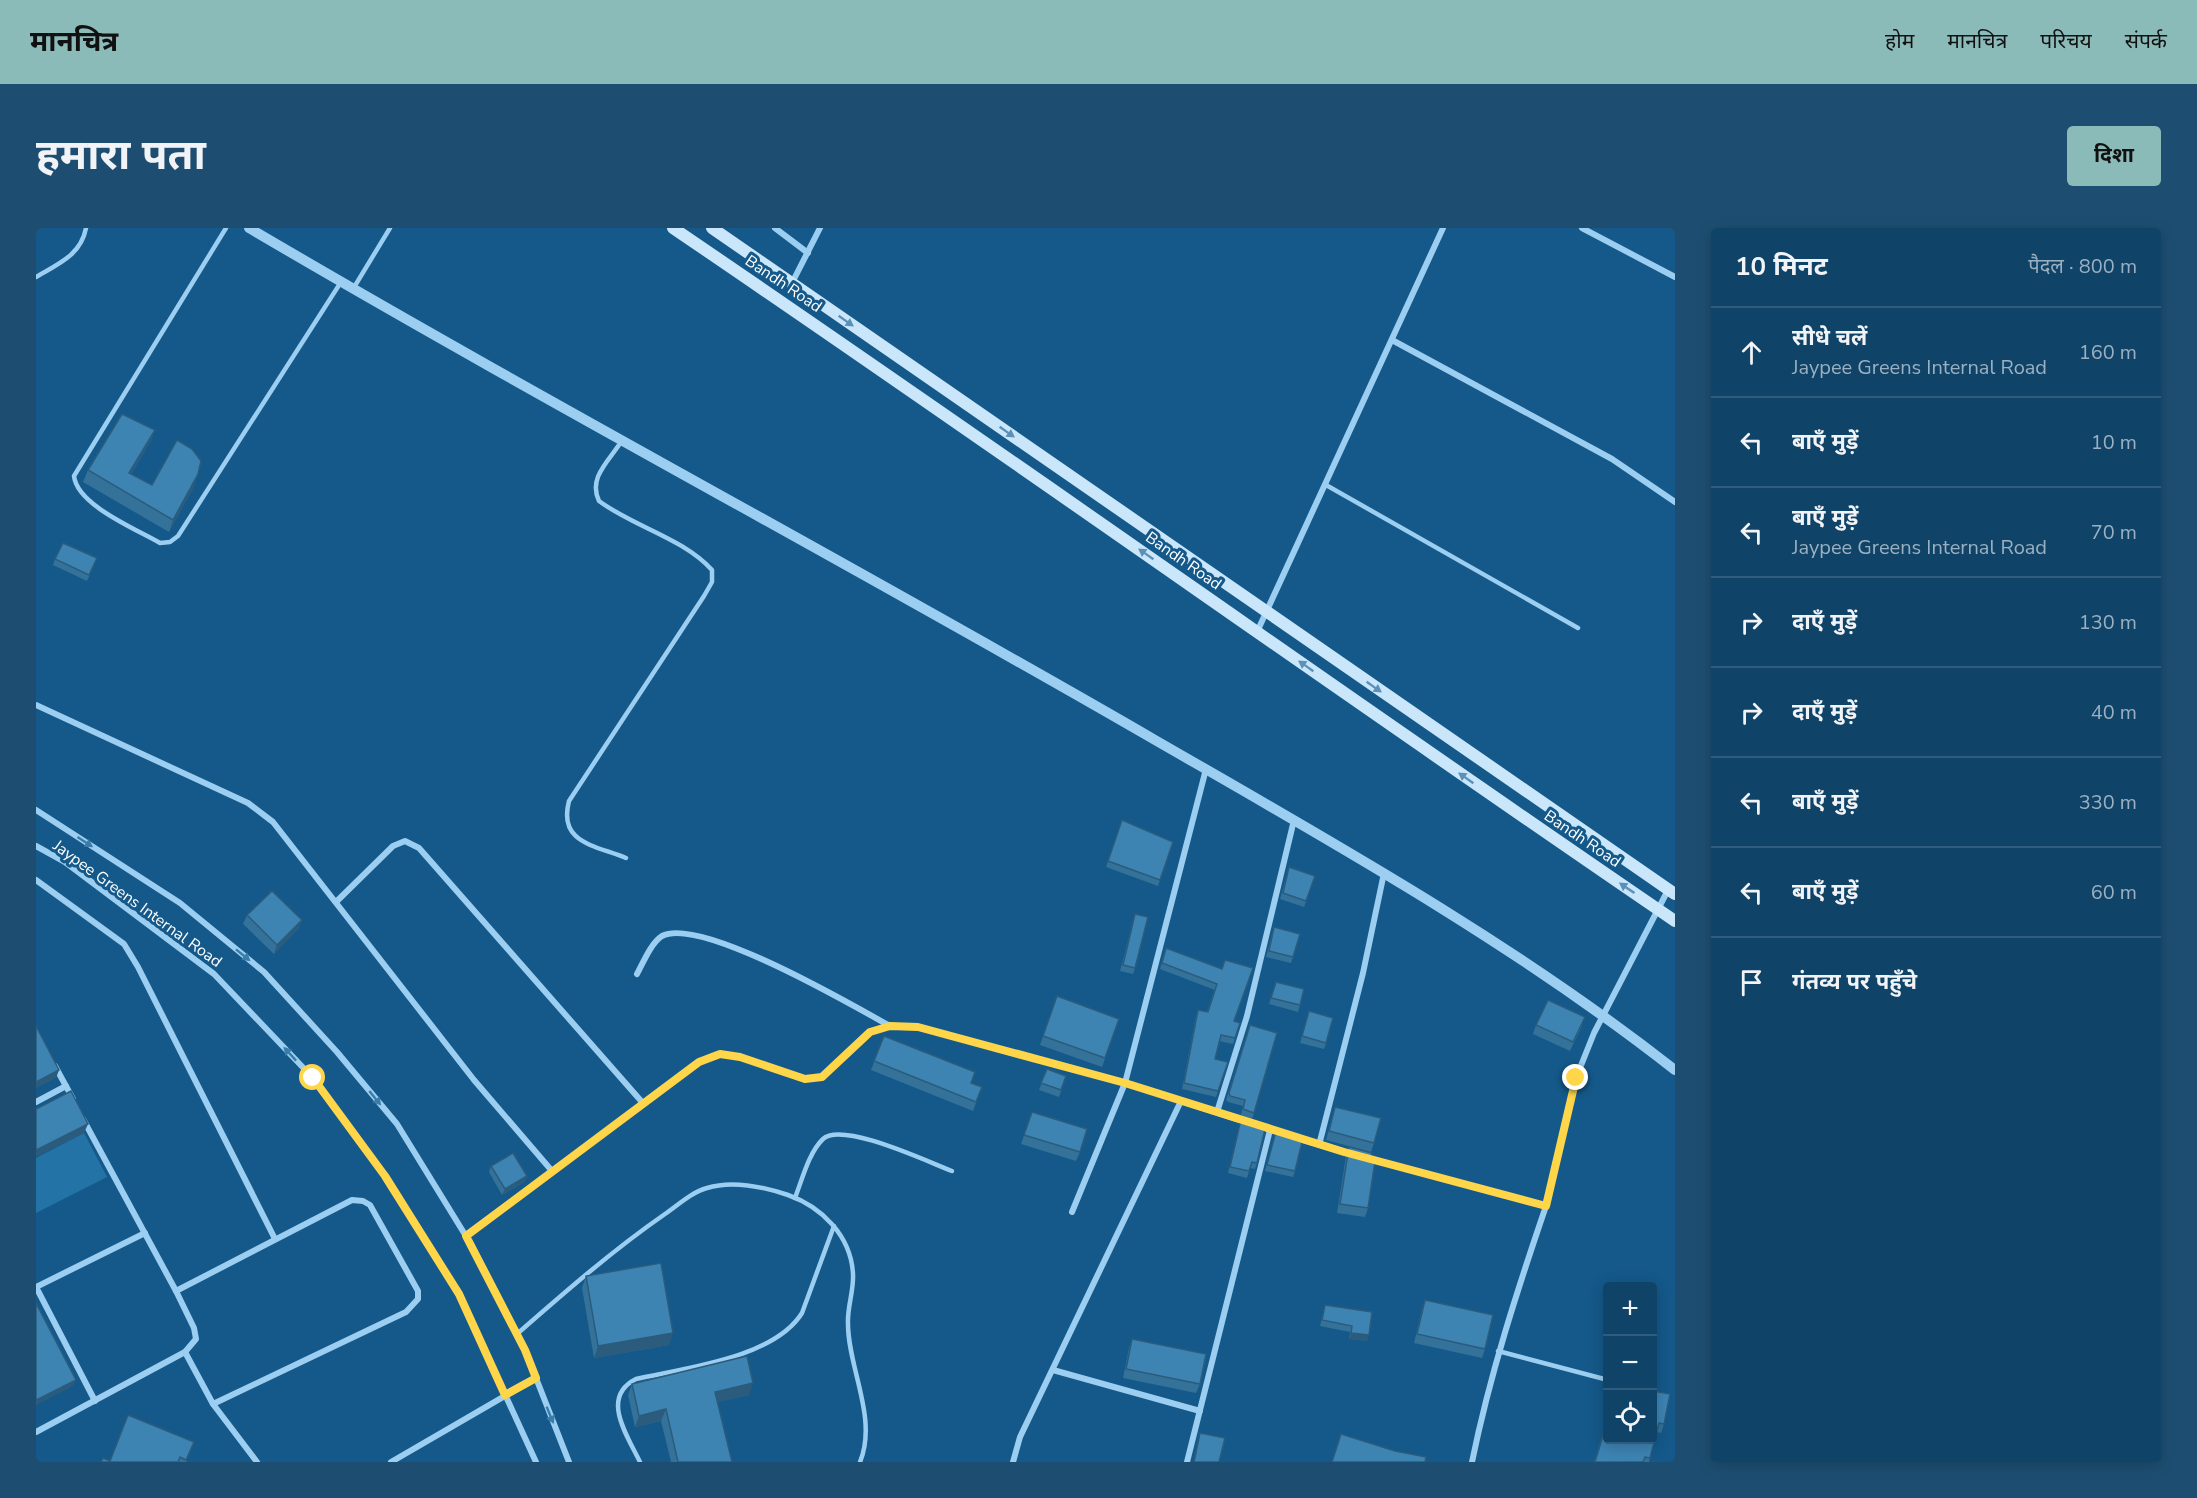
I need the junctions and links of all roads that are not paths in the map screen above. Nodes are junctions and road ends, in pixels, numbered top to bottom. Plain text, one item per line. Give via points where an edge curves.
1 (86, 228) edge
2 (226, 228) edge
3 (249, 228) edge
4 (390, 228) edge
5 (673, 228) edge
6 (712, 228) edge
7 (775, 228) edge
8 (820, 228) edge
9 (1443, 228) edge
10 (1582, 228) edge
11 (808, 253) junction
12 (36, 277) edge
13 (1675, 277) edge
14 (341, 282) junction
15 (792, 284) junction
16 (353, 289) junction
17 (1392, 340) junction
18 (623, 440) junction
19 (1326, 485) junction
20 (1675, 502) edge
21 (1268, 613) junction
22 (1578, 628) dead end
23 (1257, 632) junction
24 (36, 705) edge
25 (1206, 769) junction
26 (36, 810) edge
27 (1294, 820) junction
28 (36, 846) edge
29 (626, 858) dead end
30 (1384, 873) junction
31 (36, 880) edge
32 (1672, 892) edge
33 (336, 902) junction
34 (1658, 910) junction
35 (1675, 921) edge
36 (637, 974) dead end
37 (1604, 1014) junction
38 (890, 1026) junction
39 (51, 1057) edge
40 (1675, 1070) edge
41 (1125, 1083) junction
42 (66, 1086) junction
43 (1181, 1101) junction
44 (36, 1102) edge
45 (642, 1102) junction
46 (1216, 1112) junction
47 (1270, 1130) junction
48 (1319, 1145) junction
49 (552, 1171) junction
50 (952, 1171) dead end
51 (795, 1198) junction
52 (1546, 1206) junction
53 (1072, 1212) dead end
54 (834, 1226) junction
55 (145, 1233) junction
56 (466, 1236) junction
57 (275, 1239) junction
58 (36, 1287) edge
59 (176, 1291) junction
60 (517, 1334) junction
61 (1498, 1351) junction
62 (185, 1352) junction
63 (1053, 1370) junction
64 (536, 1378) junction
65 (1603, 1379) edge
66 (505, 1395) junction
67 (95, 1401) junction
68 (213, 1404) junction
69 (1200, 1411) junction
70 (36, 1432) edge
71 (405, 1454) junction
72 (257, 1462) edge
73 (391, 1462) edge
74 (409, 1462) edge
75 (536, 1462) edge
76 (569, 1462) edge
77 (640, 1462) edge
78 (860, 1462) edge
79 (1013, 1462) edge
80 (1187, 1462) edge
81 (1472, 1462) edge

1 - 12 lane via 72,255
2 - 14 lane via 74,476 75,486 88,501 160,543 178,536
3 - 14 street
4 - 16 lane
23 -> 5 main road, Bandh Road via 917,393
6 - 15 main road, Bandh Road
7 - 11 street
8 - 11 street
9 - 17 street
10 - 13 street
11 - 15 street
14 - 16 street
15 -> 21 main road, Bandh Road
16 - 18 street
17 - 19 street
17 - 20 street via 1612,459
18 - 25 street via 938,614
18 - 29 lane via 596,477 594,490 598,501 679,546 712,570 712,582 704,596 569,801 564,818 569,831 583,841
19 - 21 street
19 - 22 lane
21 - 23 street
21 -> 32 main road, Bandh Road
34 -> 23 main road, Bandh Road
24 - 33 street via 248,803 273,822
25 - 27 street
25 - 41 street
26 -> 56 street, Jaypee Greens Internal Road via 180,903 264,972 397,1124
27 - 30 street
27 - 46 street via 1247,1016
66 -> 28 street, Jaypee Greens Internal Road via 459,1294 385,1176 313,1078 214,974 65,862
30 - 37 street via 1530,963
30 - 48 street
31 - 57 street via 124,944
32 - 34 street
33 - 45 street via 393,846 405,841 419,848
33 - 49 street via 474,1080
34 - 35 main road, Bandh Road
34 - 37 street
36 - 38 street via 656,940 664,935 687,934 756,956
37 - 40 street
37 - 52 street via 1576,1078
38 - 41 street via 918,1027
38 - 45 street via 870,1032 822,1077 805,1079 720,1054 699,1062
39 - 42 street
41 - 43 street
41 - 53 street
42 - 44 street
42 - 55 street
43 - 46 street
43 - 63 street
45 - 49 street
46 - 47 street
47 - 48 street
47 - 69 street
48 - 52 street
49 - 56 street
50 - 51 lane via 852,1134 830,1134 813,1153
51 - 54 lane via 815,1208
51 - 60 lane via 737,1185 705,1188 637,1233
52 - 61 street
54 - 77 lane via 794,1326 760,1346 723,1359 626,1384 616,1405
54 - 78 lane via 845,1243 853,1275 848,1334 866,1425
55 - 58 street
55 - 59 street
56 - 60 street, Jaypee Greens Internal Road
57 - 59 street
57 - 68 street via 352,1200 363,1201 370,1205 418,1292 418,1299 406,1312
58 - 67 street
59 - 62 street via 196,1339
60 - 64 street, Jaypee Greens Internal Road
61 - 65 lane
61 - 81 street
62 - 67 street
62 - 68 street
63 - 69 street
63 - 79 street via 1020,1437
64 - 66 street
64 -> 76 street, Jaypee Greens Internal Road
66 - 71 street
66 - 75 street, Jaypee Greens Internal Road
67 - 70 street
68 - 72 street
69 - 80 street
71 - 73 street
71 - 74 street

